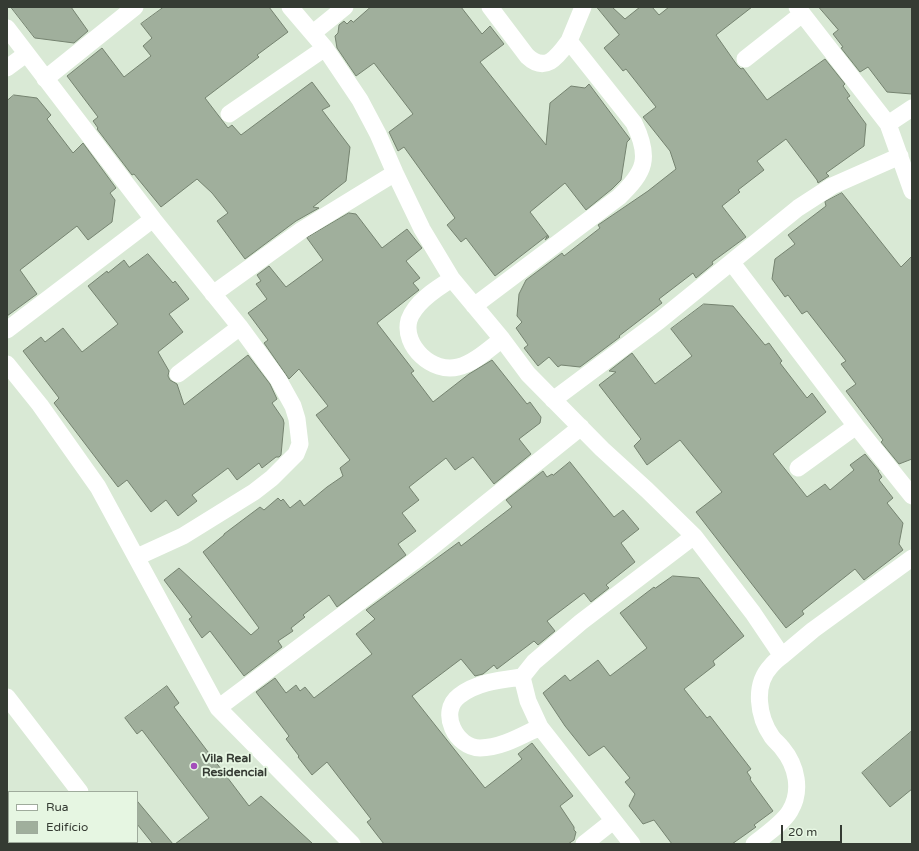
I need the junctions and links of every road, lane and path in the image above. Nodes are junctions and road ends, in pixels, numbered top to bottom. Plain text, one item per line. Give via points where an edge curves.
1 (135, 7) edge
2 (290, 7) edge
3 (344, 7) edge
4 (490, 7) edge
5 (584, 7) edge
6 (799, 11) edge
7 (7, 28) edge
8 (313, 33) junction
9 (569, 41) junction
10 (325, 48) junction
11 (26, 54) junction
12 (745, 59) dead end
13 (7, 68) edge
14 (45, 79) junction
15 (912, 108) edge
16 (229, 114) dead end
17 (888, 124) junction
18 (900, 156) junction
19 (395, 173) junction
20 (912, 192) edge
21 (153, 219) junction
22 (732, 263) junction
23 (452, 279) junction
24 (213, 294) junction
25 (474, 306) junction
26 (240, 328) junction
27 (7, 330) edge
28 (502, 340) junction
29 (7, 364) edge
30 (178, 374) dead end
31 (553, 400) junction
32 (856, 426) junction
33 (581, 427) junction
34 (798, 468) dead end
35 (912, 496) edge
36 (694, 536) junction
37 (137, 557) junction
38 (912, 558) edge
39 (782, 656) junction
40 (522, 677) junction
41 (7, 697) edge
42 (218, 708) junction
43 (540, 727) junction
44 (78, 791) edge
45 (613, 821) junction
46 (352, 844) edge
47 (584, 844) edge
48 (632, 844) edge
49 (754, 844) edge

1 - 14 street
2 - 8 street
3 - 8 street
4 - 9 street via 532,61 552,61
5 - 9 street
6 - 12 street
6 - 17 street
7 - 11 street
8 - 10 street
9 - 25 street via 634,123 640,136 644,163 634,183 619,197
10 - 16 street
10 - 19 street via 360,100
11 - 13 street
11 - 14 street
14 - 21 street
15 - 17 street
17 - 18 street
18 - 20 street
18 - 22 street via 821,193 798,208
19 - 23 street via 422,229
19 - 24 street via 302,230
21 - 24 street
21 - 27 street
22 - 31 street
22 - 32 street
23 - 25 street
23 - 28 street via 433,290 409,321 412,343 420,356 433,365 458,368
24 - 26 street
25 - 28 street
26 - 30 street
26 - 37 street via 278,379 293,406 300,433 300,444 296,454 272,478 242,500 183,536
28 - 31 street via 528,374
29 - 37 street via 40,405 98,487
31 - 33 street
32 - 34 street
32 - 35 street
33 - 36 street
33 - 42 street via 413,562
36 - 39 street via 753,613
36 - 40 street via 581,622 534,662
37 - 42 street
38 - 39 street via 813,630
39 - 49 street via 770,666 760,684 760,709 772,738 785,753 794,770 798,786 790,812
40 - 43 street via 528,701
40 - 43 street via 472,687 457,697 450,712 450,722 462,741 478,748 495,747
41 - 44 street
42 - 46 street
43 - 45 street
45 - 47 street
45 - 48 street

